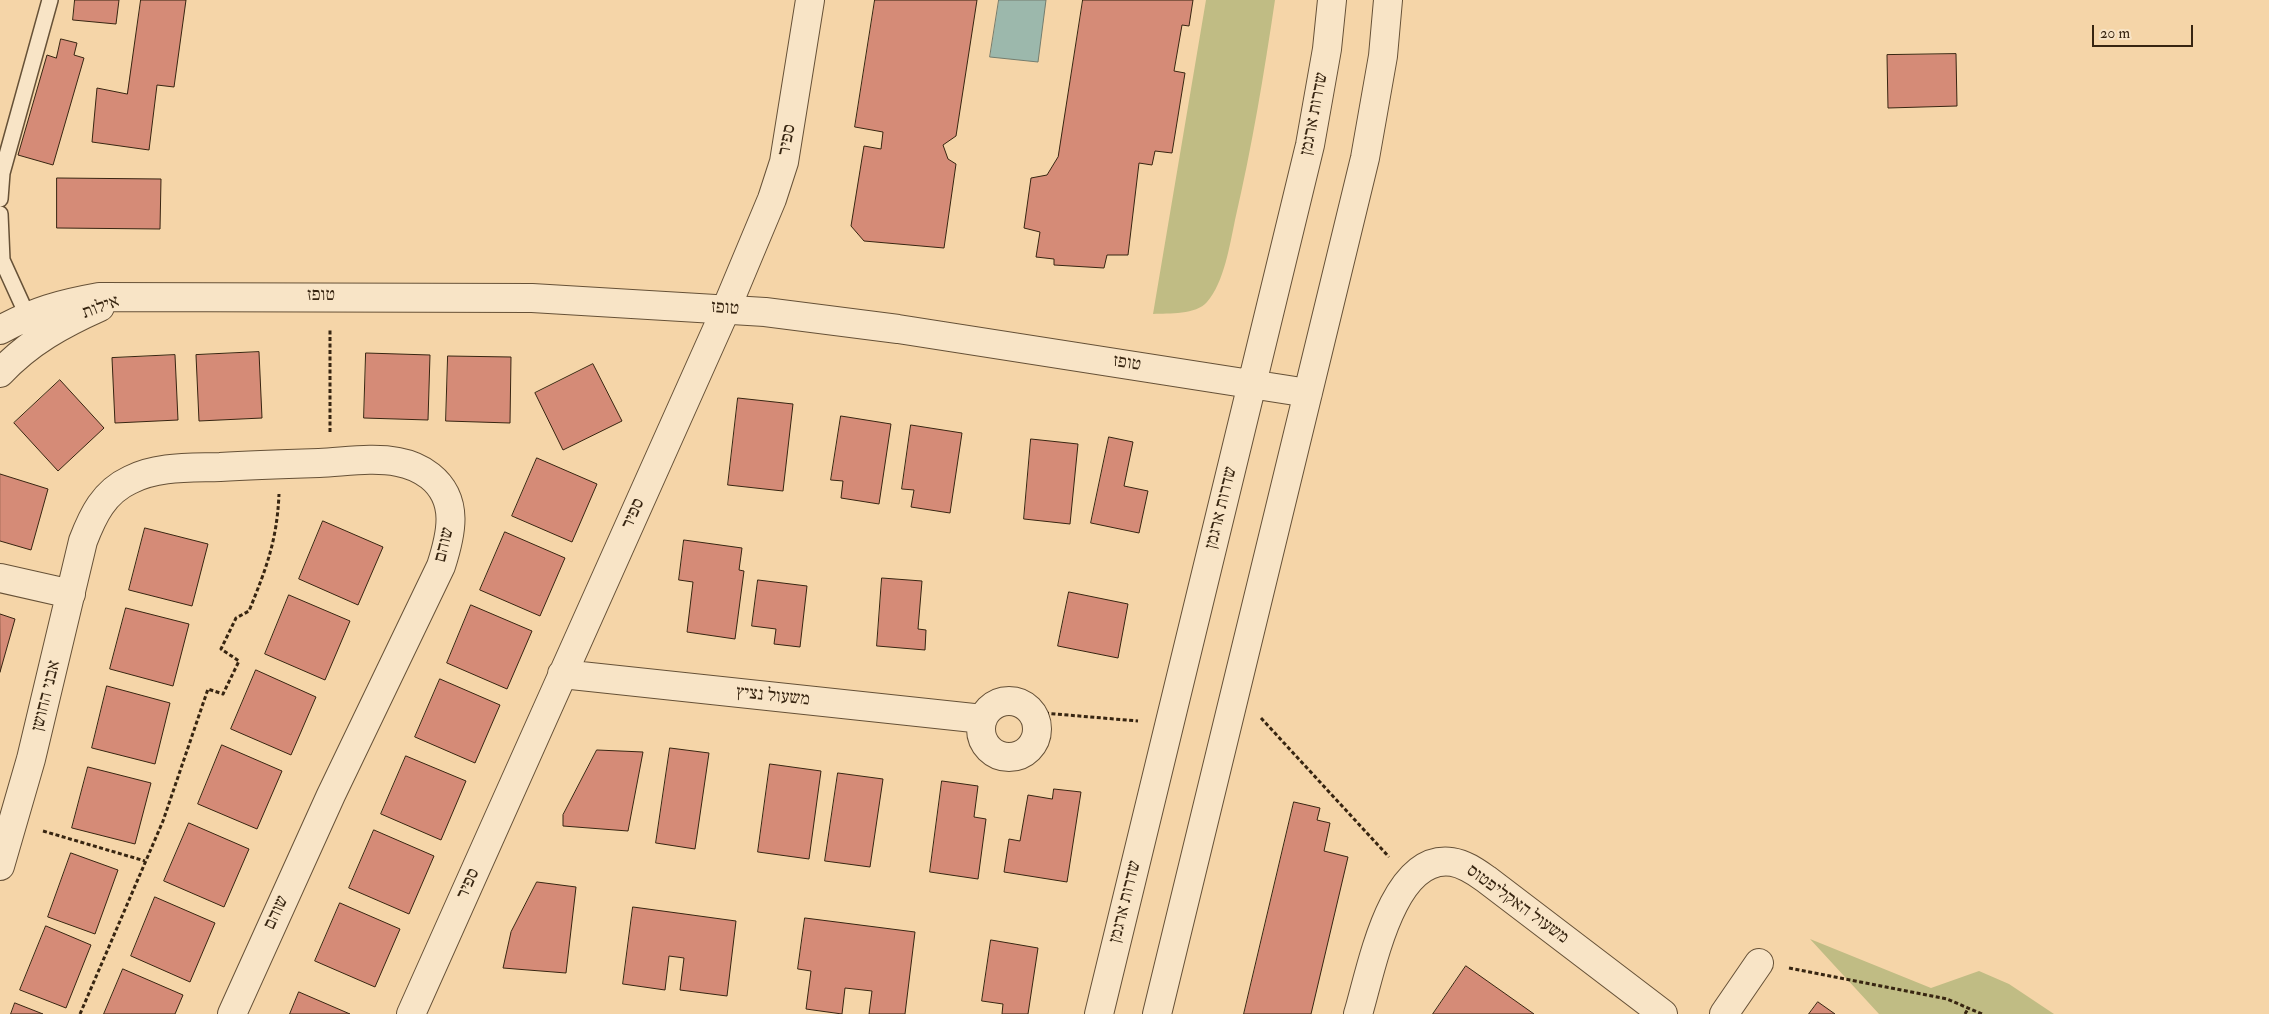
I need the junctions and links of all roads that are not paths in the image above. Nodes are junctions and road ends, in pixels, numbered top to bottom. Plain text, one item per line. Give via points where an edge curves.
1 (50, 0) edge
2 (810, 0) edge
3 (1332, 0) edge
4 (1388, 0) edge
5 (0, 198) edge
6 (0, 214) edge
7 (137, 296) junction
8 (726, 309) junction
9 (26, 315) junction
10 (0, 330) edge
11 (0, 373) edge
12 (1252, 383) junction
13 (1308, 393) junction
14 (0, 578) edge
15 (71, 594) junction
16 (562, 674) junction
17 (983, 719) junction
18 (0, 866) edge
19 (1759, 963) road end
20 (232, 1014) edge
21 (411, 1014) edge
22 (417, 1014) edge
23 (1099, 1014) edge
24 (1157, 1014) edge
25 (1358, 1014) edge
26 (1663, 1014) edge
27 (1724, 1014) edge

1 - 5 lane via 2,173
2 - 8 street, ספיר via 784,162
3 - 12 street, שדרות ארגמן via 1310,145
4 - 13 street via 1383,56 1365,158
6 - 9 lane via 2,260
7 - 8 street, טופז via 532,298
7 - 9 street, אילות via 99,297 62,303
7 - 11 street, אילות via 103,306 41,336
8 - 12 street, טופז via 851,322
8 - 16 street, ספיר
9 - 10 street, אילות
12 - 13 street, טופז
12 - 23 street, שדרות ארגמן
13 - 24 street
14 - 15 street
15 - 18 street, אבני החושן via 34,750
15 - 20 street, שוהם via 83,541 103,500 131,479 162,470 381,460 399,462 429,475 441,487 448,502 452,520 441,566 331,795
16 - 17 street, משעול נציץ
16 - 21 street, ספיר
17 - 17 street via 992,706 1008,701 1019,702 1032,712 1037,728 1035,739 1026,752 1010,757 1000,755 987,746 981,730
19 - 27 street
21 - 22 street
25 - 26 street, משעול האקליפטוס via 1391,908 1399,893 1421,869 1436,863 1452,862 1468,867

